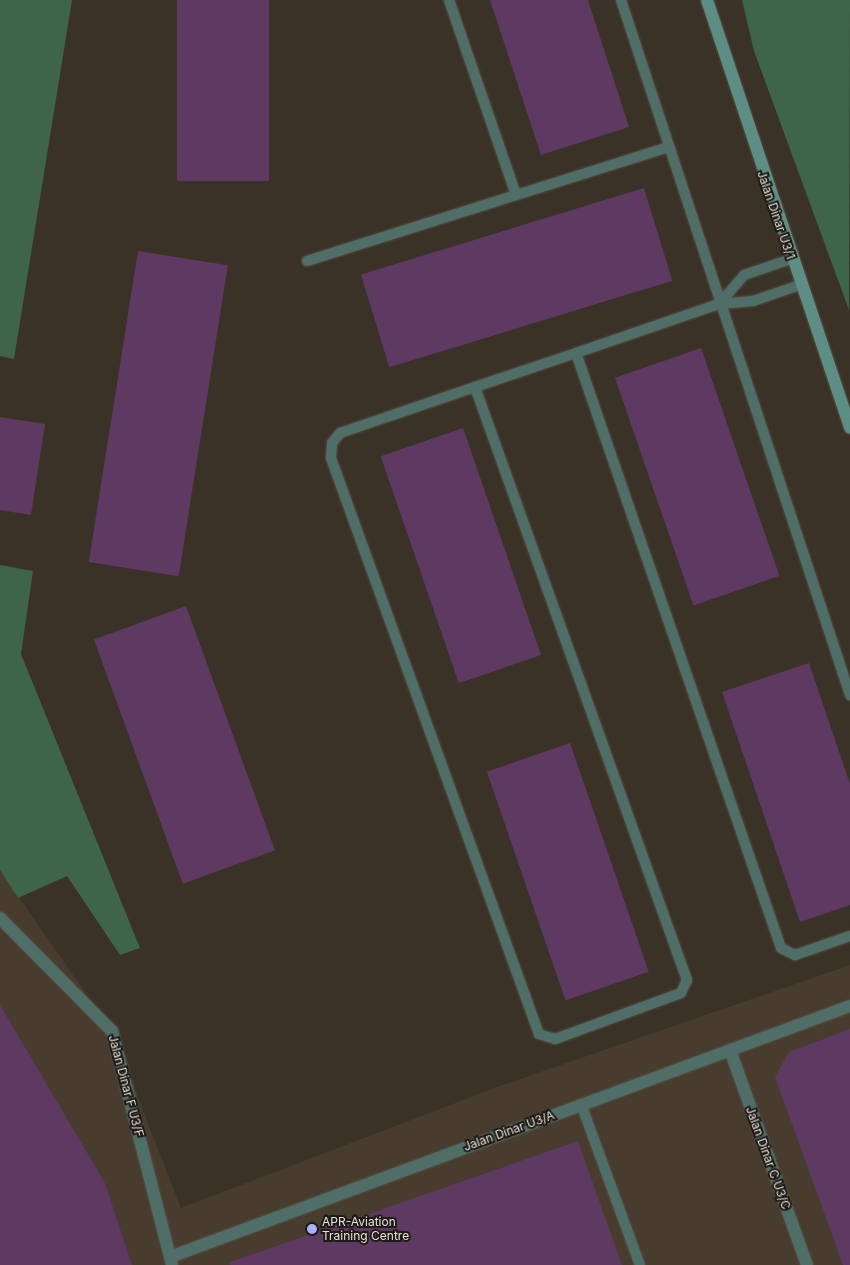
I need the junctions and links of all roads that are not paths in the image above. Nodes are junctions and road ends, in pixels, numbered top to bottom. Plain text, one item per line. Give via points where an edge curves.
1 (449, 0) edge
2 (620, 0) edge
3 (708, 0) edge
4 (669, 147) junction
5 (516, 195) junction
6 (791, 260) junction
7 (307, 261) dead end
8 (800, 285) junction
9 (719, 304) junction
10 (576, 353) junction
11 (475, 387) junction
12 (850, 428) edge
13 (850, 695) edge
14 (0, 918) edge
15 (850, 936) edge
16 (850, 1006) edge
17 (730, 1050) junction
18 (581, 1104) junction
19 (171, 1261) edge
20 (640, 1265) edge
21 (807, 1265) edge

1 - 5 lane
2 - 4 lane
3 - 6 street, Jalan Dinar U3/1
4 - 5 lane
4 - 9 lane
5 - 7 lane
6 - 8 street, Jalan Dinar U3/1
6 - 9 lane via 744,275
8 - 9 lane via 753,301
8 - 12 street, Jalan Dinar U3/1
9 - 10 lane
9 - 13 lane
10 - 11 lane
10 - 15 lane via 781,948 795,955
11 - 11 lane via 687,980 681,993 555,1039 539,1034 331,458 332,443 340,433
14 - 19 street, Jalan Dinar F U3/F via 112,1031
16 - 17 street, Jalan Dinar U3/A
17 - 18 street, Jalan Dinar U3/A
17 - 21 street, Jalan Dinar C U3/C
18 - 19 street, Jalan Dinar U3/A
18 - 20 lane

